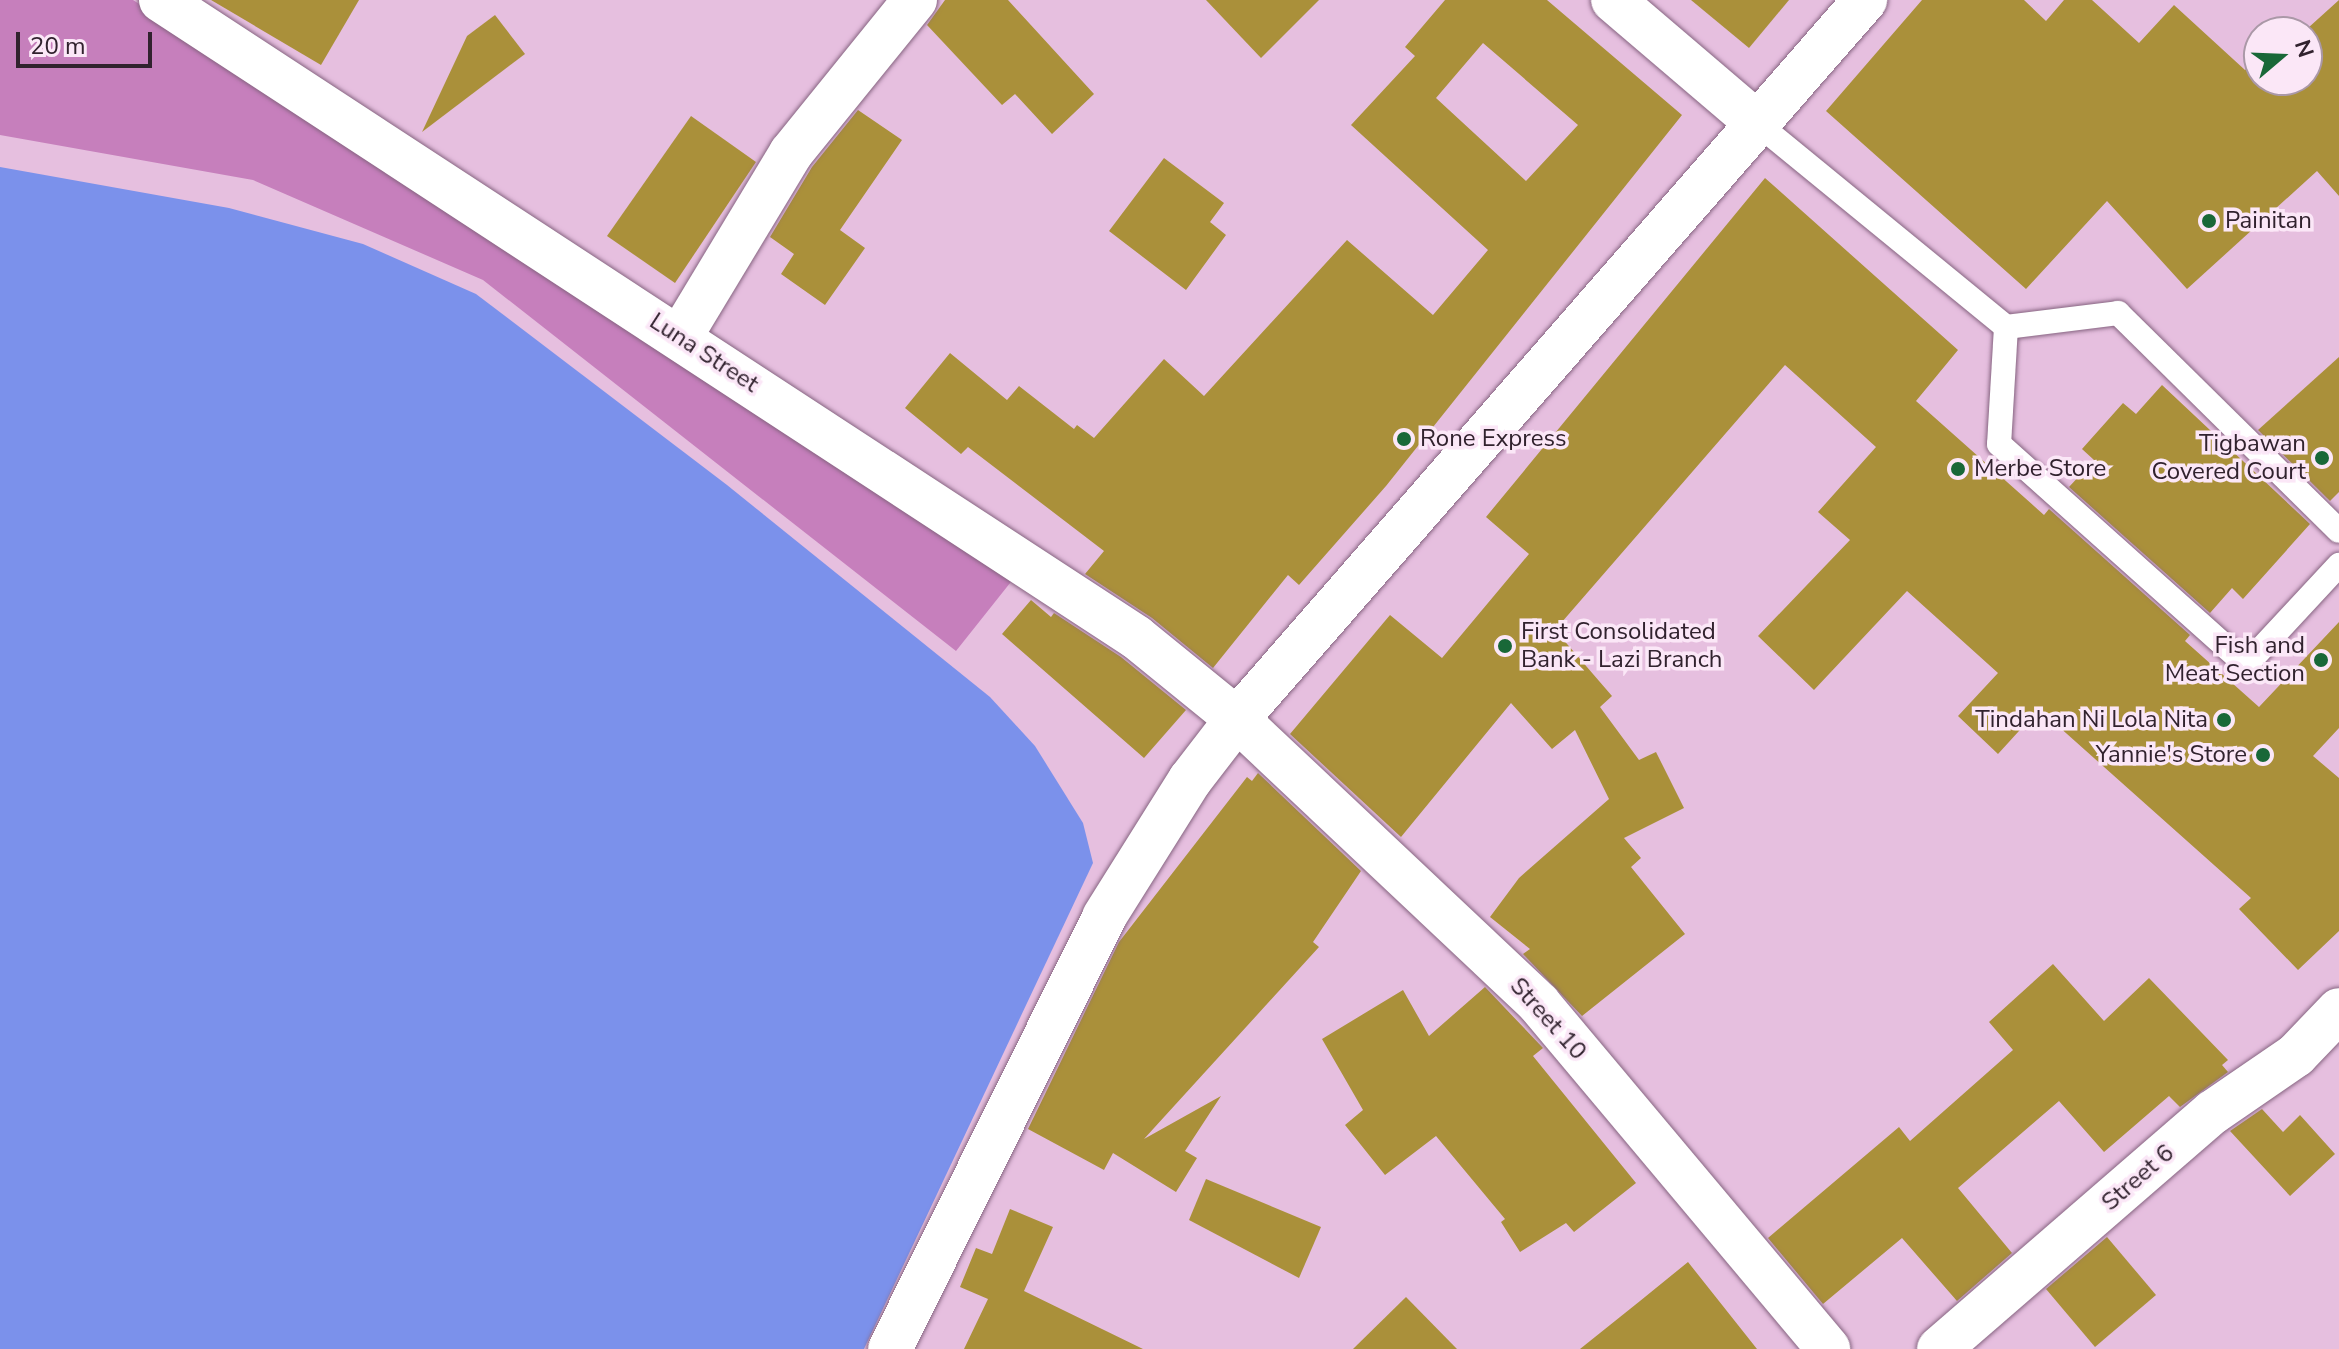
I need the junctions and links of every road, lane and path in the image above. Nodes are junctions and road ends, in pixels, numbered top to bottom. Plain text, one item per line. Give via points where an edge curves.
1 (161, 0) edge
2 (915, 0) edge
3 (1613, 0) edge
4 (1865, 0) edge
5 (1758, 124) junction
6 (2006, 327) junction
7 (680, 337) junction
8 (2339, 531) edge
9 (2339, 565) edge
10 (1237, 719) junction
11 (2339, 1010) edge
12 (890, 1349) edge
13 (1828, 1349) edge
14 (1939, 1349) edge

1 - 7 street, Luna Street
2 - 7 street via 791,153
3 - 5 street
4 - 5 street
5 - 6 lane
5 - 10 street via 1495,418
6 - 8 lane via 2118,313
6 - 9 lane via 1999,444 2246,665
7 - 10 street, Luna Street via 1083,598
10 - 12 street via 1190,780 1097,929
10 - 13 street, Street 10 via 1539,1004
11 - 14 street, Street 6 via 2296,1055 2213,1112

